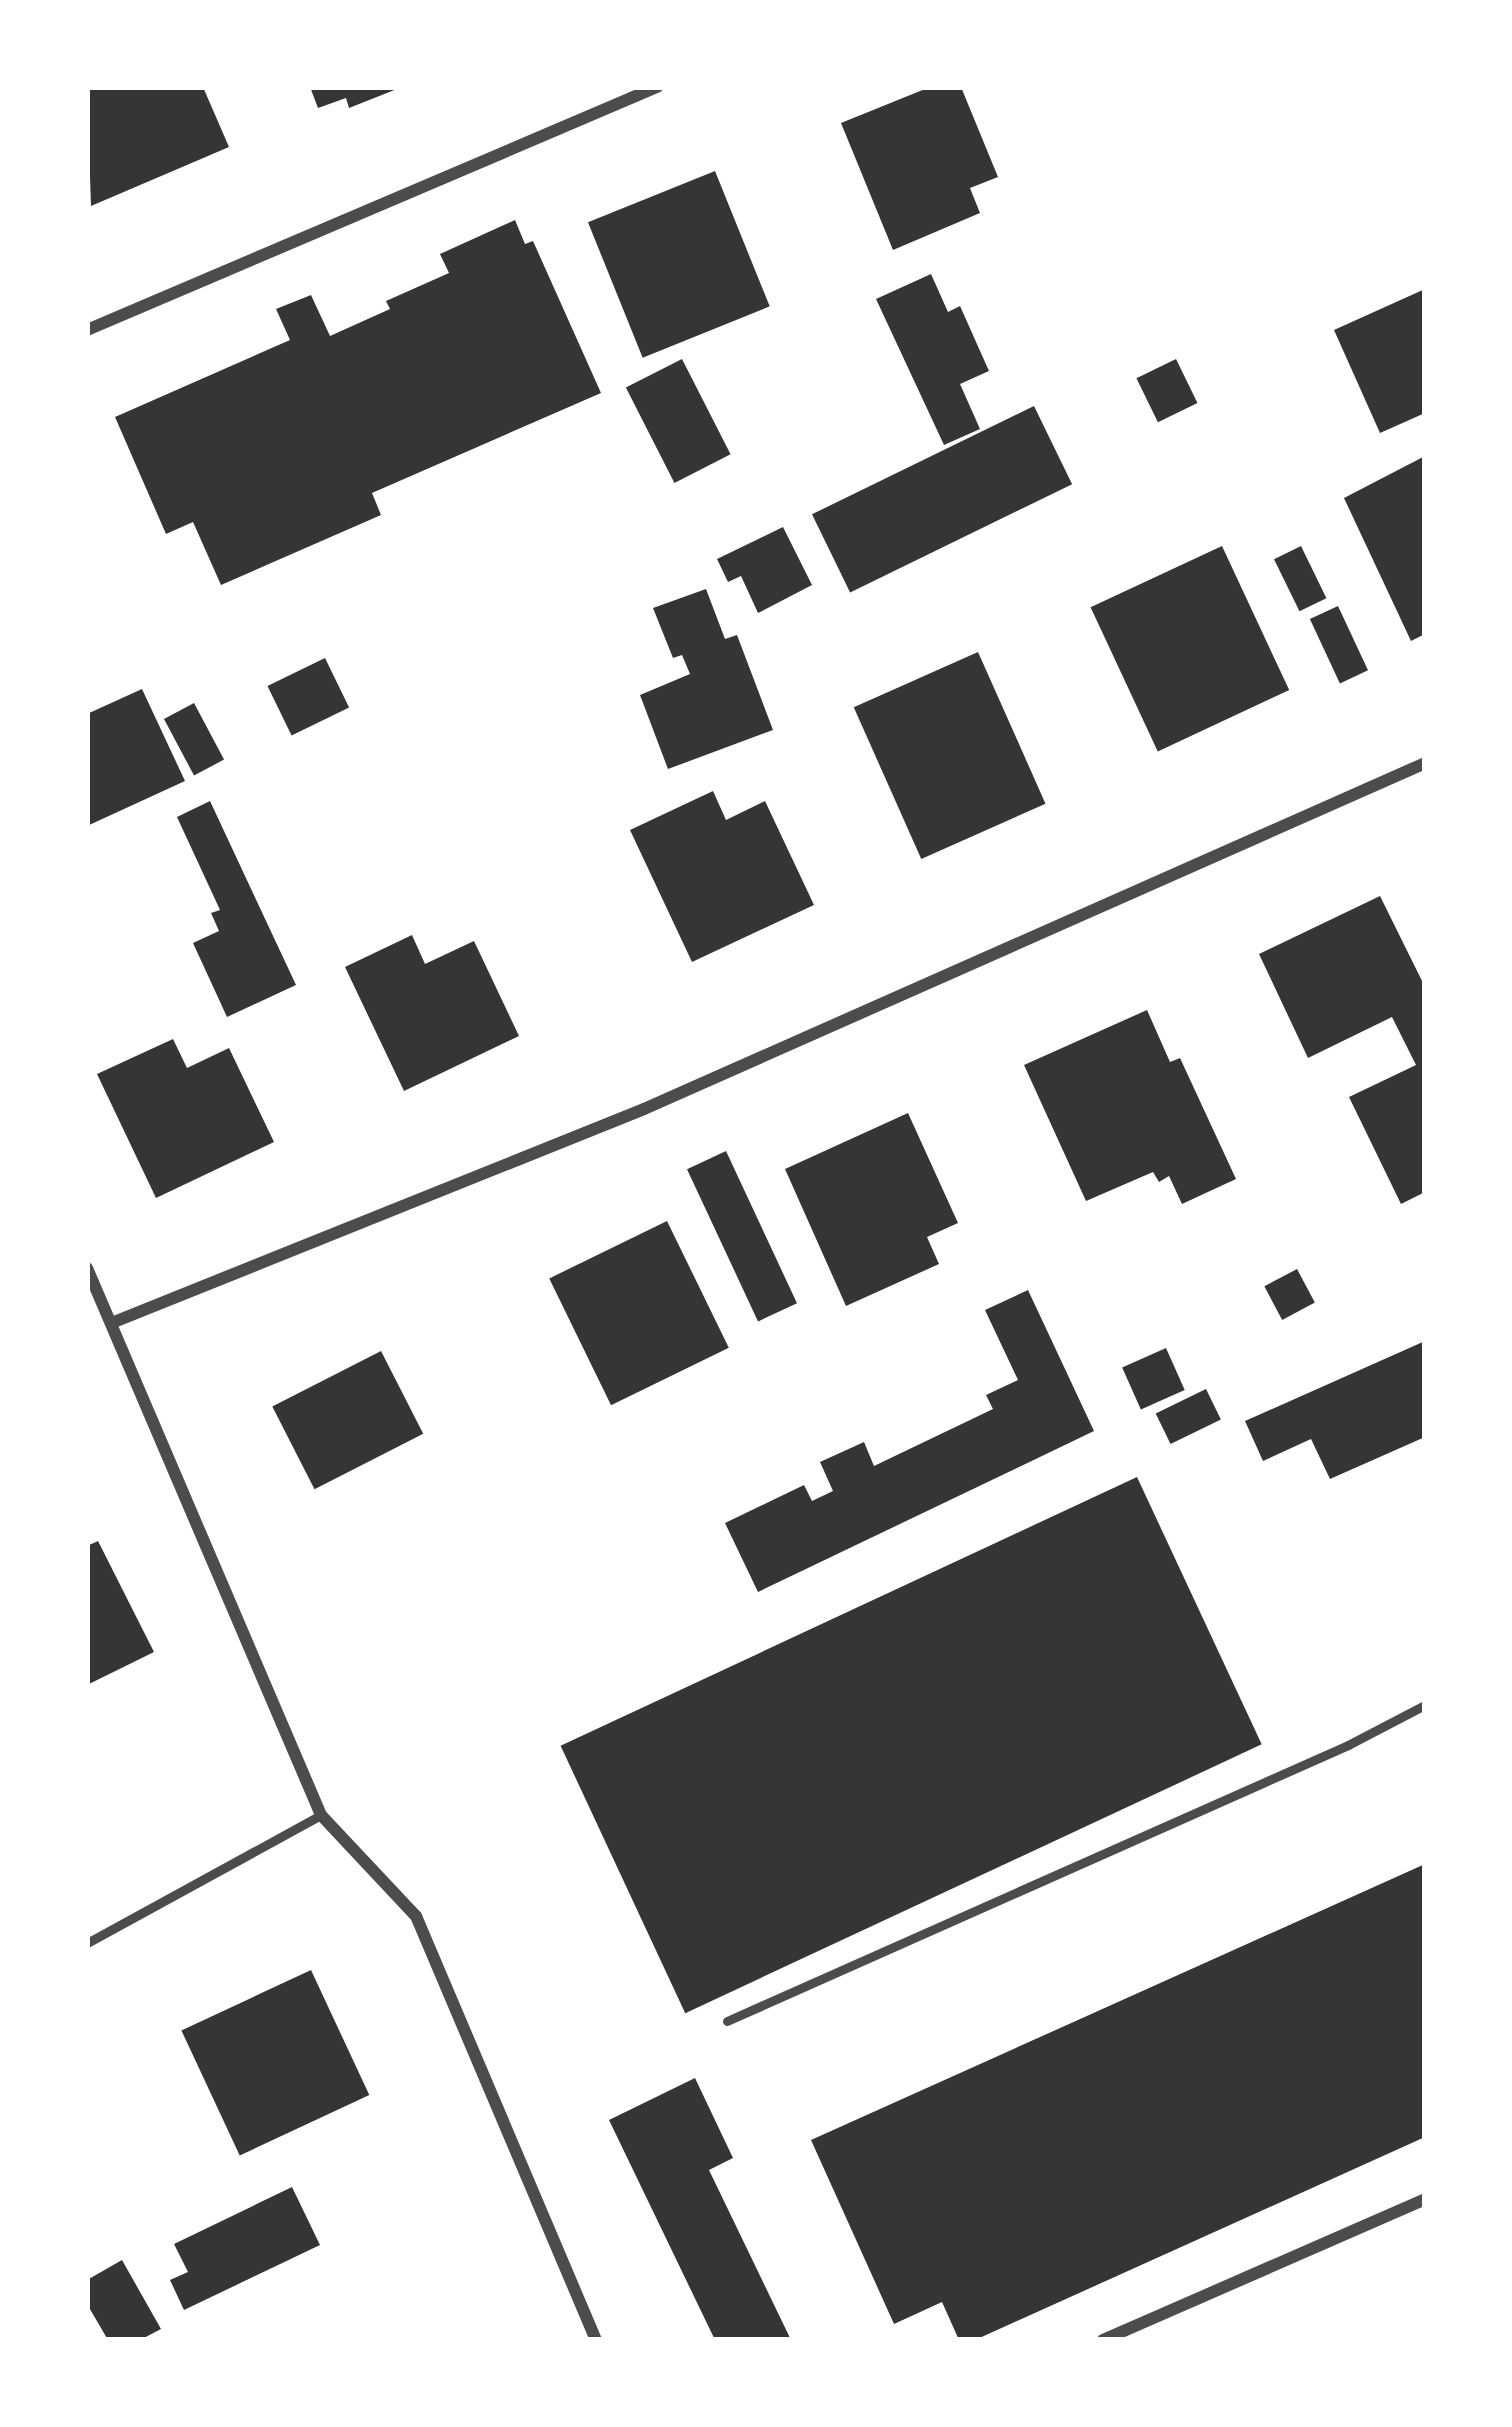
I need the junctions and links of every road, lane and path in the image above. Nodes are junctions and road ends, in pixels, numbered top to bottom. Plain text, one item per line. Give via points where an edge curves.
1 (657, 87) edge
2 (87, 330) edge
3 (1425, 763) edge
4 (87, 1268) edge
5 (114, 1322) junction
6 (1425, 1705) edge
7 (321, 1815) junction
8 (87, 1943) edge
9 (727, 2021) dead end
10 (1425, 2199) edge
11 (596, 2340) edge
12 (1103, 2340) edge

1 - 2 street
3 - 5 street via 644,1109
4 - 5 street
5 - 7 street
6 - 9 lane
7 - 8 lane
7 - 11 street via 416,1916
10 - 12 street

